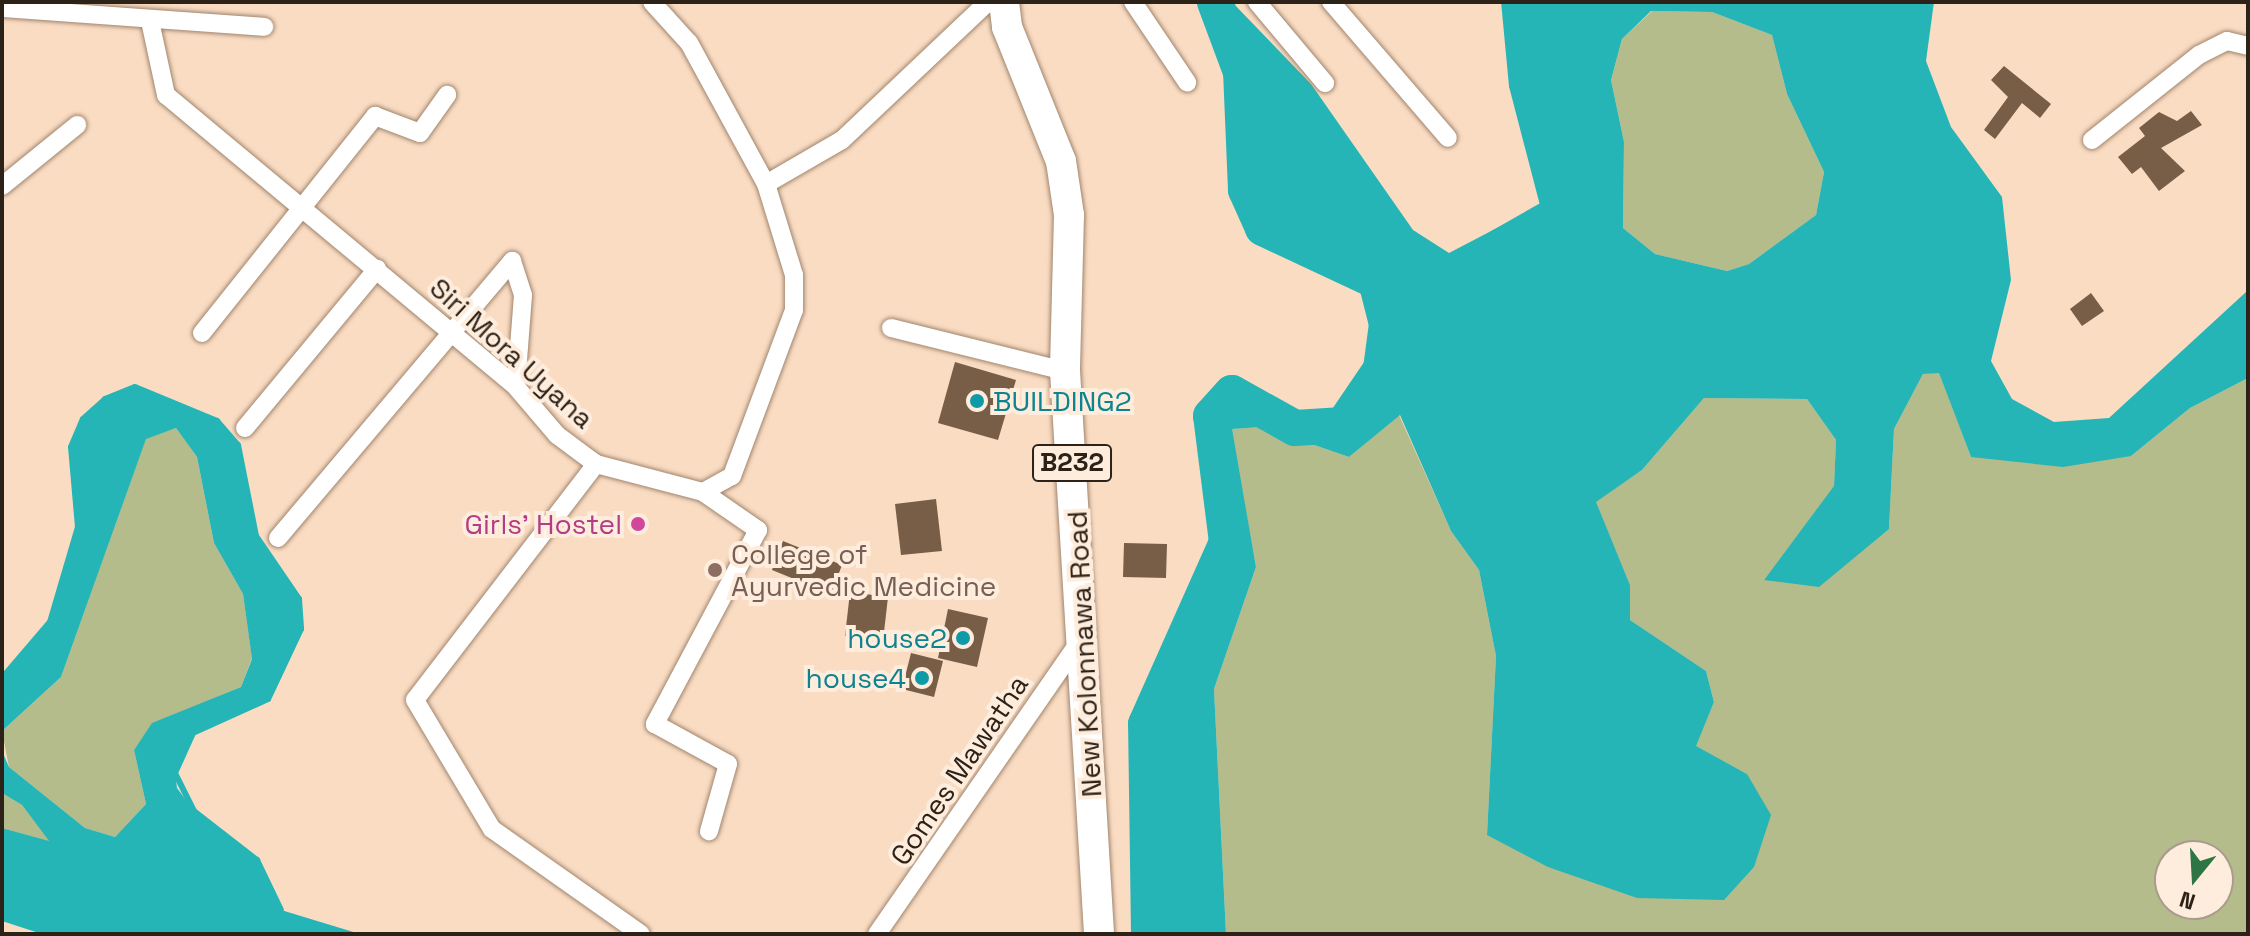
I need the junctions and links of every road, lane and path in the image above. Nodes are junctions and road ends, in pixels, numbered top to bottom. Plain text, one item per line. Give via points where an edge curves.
1 (652, 2) edge
2 (988, 2) edge
3 (1004, 2) edge
4 (1133, 2) edge
5 (1257, 2) edge
6 (1331, 2) edge
7 (2, 8) edge
8 (107, 10) edge
9 (150, 21) junction
10 (264, 27) dead end
11 (2248, 46) edge
12 (1187, 82) dead end
13 (1325, 83) dead end
14 (447, 95) dead end
15 (77, 125) dead end
16 (1448, 138) dead end
17 (2092, 140) dead end
18 (766, 184) junction
19 (2, 186) edge
20 (302, 211) junction
21 (377, 269) junction
22 (891, 328) dead end
23 (202, 333) dead end
24 (452, 333) junction
25 (1065, 371) junction
26 (516, 387) junction
27 (245, 428) dead end
28 (596, 464) junction
29 (703, 492) junction
30 (278, 538) dead end
31 (1085, 634) junction
32 (709, 831) dead end
33 (641, 934) edge
34 (877, 934) edge
35 (1099, 934) edge

1 - 18 street via 689,43
2 - 18 street via 842,140
3 - 25 main road, New Kolonnawa Road / B232 via 1007,27 1061,161 1069,215
4 - 12 street
5 - 13 street
6 - 16 street
7 - 8 street
8 - 9 street
9 - 10 street
9 - 20 street, Siri Mora Uyana via 166,95
11 - 17 street via 2227,41 2199,55
14 - 20 street via 420,133 375,116
15 - 19 street
18 - 29 street via 794,275 794,310 732,476
20 - 21 street, Siri Mora Uyana
20 - 23 street
21 - 24 street, Siri Mora Uyana
21 - 27 street
22 - 25 street
24 - 26 street, Siri Mora Uyana
24 - 26 street via 512,261 523,295
24 - 30 street
25 - 31 main road, New Kolonnawa Road / B232
26 - 28 street, Siri Mora Uyana via 557,435
28 - 29 street, Siri Mora Uyana
28 - 33 street via 415,700 492,829
29 - 32 street, Siri Mora Uyana via 758,530 655,724 728,764
31 - 34 street, Gomes Mawatha
31 - 35 main road, New Kolonnawa Road / B232

